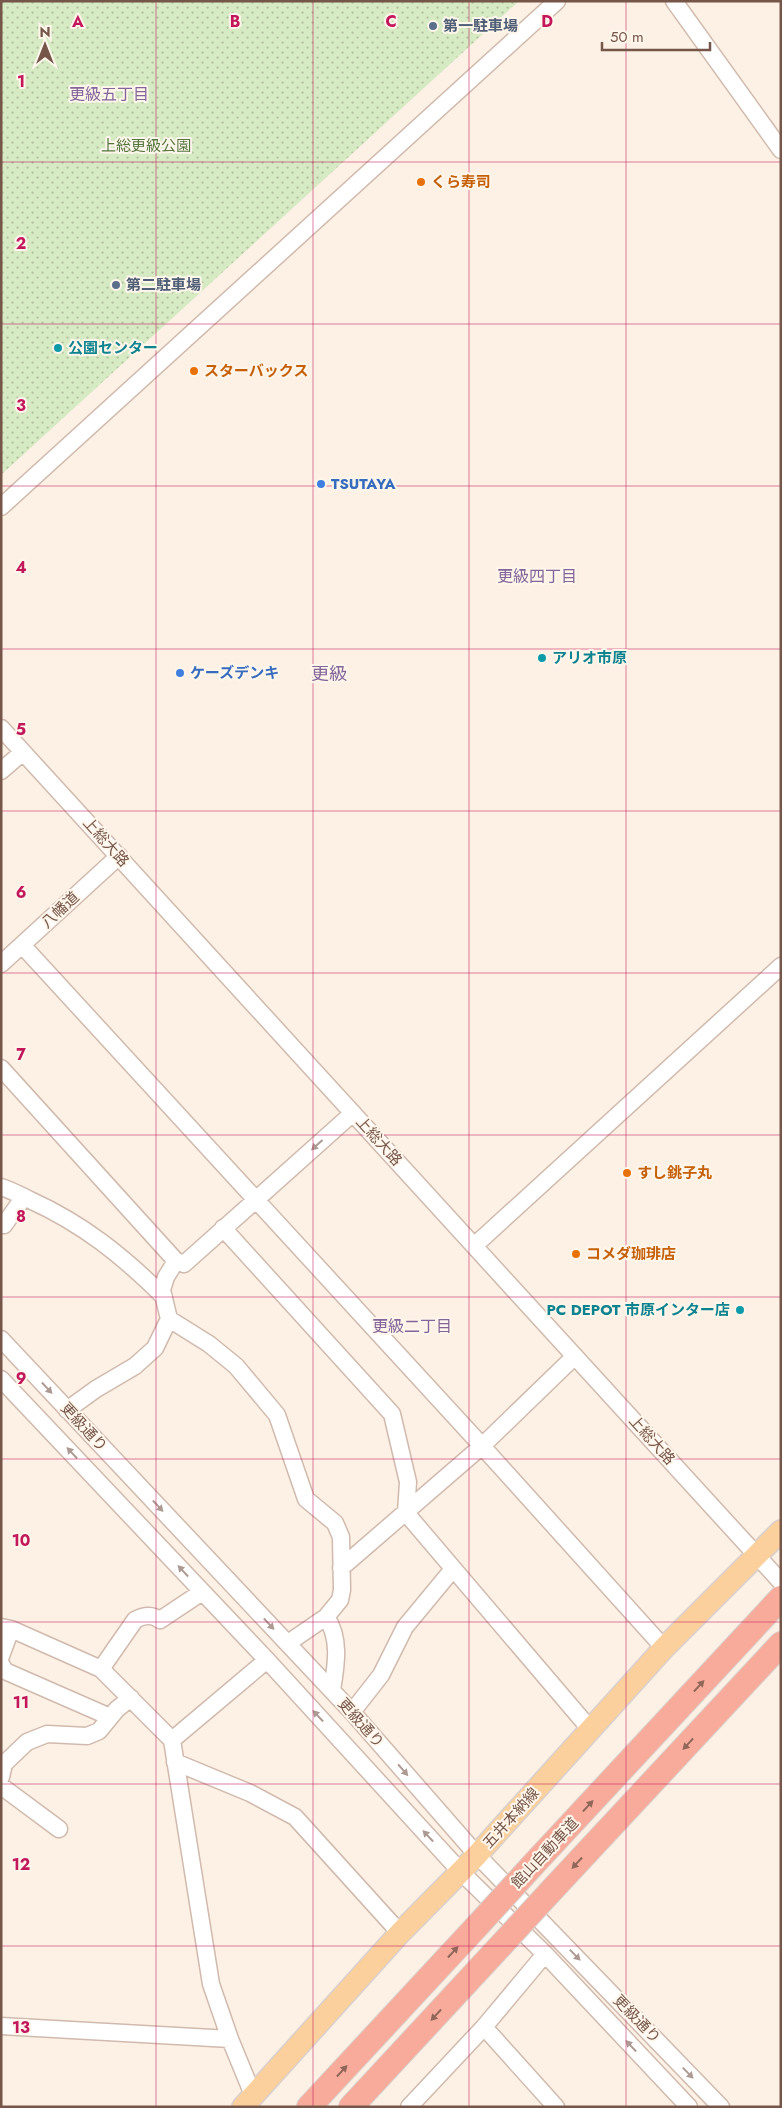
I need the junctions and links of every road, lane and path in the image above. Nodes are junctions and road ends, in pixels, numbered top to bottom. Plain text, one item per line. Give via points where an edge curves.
1 (558, 1) edge
2 (674, 1) edge
3 (781, 150) edge
4 (1, 507) edge
5 (1, 728) edge
6 (23, 752) junction
7 (1, 771) edge
8 (119, 856) junction
9 (22, 945) junction
10 (1, 964) edge
11 (781, 966) edge
12 (1, 1068) edge
13 (353, 1113) junction
14 (1, 1187) edge
15 (24, 1197) junction
16 (255, 1200) junction
17 (1, 1225) edge
18 (223, 1228) junction
19 (474, 1246) junction
20 (176, 1262) junction
21 (164, 1297) junction
22 (169, 1319) junction
23 (1, 1339) edge
24 (575, 1356) junction
25 (1, 1379) edge
26 (67, 1410) junction
27 (482, 1446) junction
28 (406, 1513) junction
29 (781, 1532) edge
30 (757, 1555) junction
31 (341, 1568) junction
32 (453, 1569) junction
33 (781, 1582) edge
34 (202, 1592) junction
35 (776, 1603) edge
36 (326, 1617) junction
37 (6, 1628) edge
38 (288, 1644) junction
39 (781, 1644) edge
40 (664, 1648) junction
41 (1, 1656) edge
42 (267, 1660) junction
43 (1, 1664) edge
44 (102, 1668) junction
45 (332, 1690) junction
46 (131, 1698) junction
47 (352, 1712) junction
48 (110, 1717) junction
49 (590, 1729) junction
50 (172, 1740) junction
51 (175, 1762) junction
52 (1, 1777) edge
53 (1, 1786) edge
54 (59, 1829) dead end
55 (477, 1855) junction
56 (461, 1872) junction
57 (400, 1933) junction
58 (545, 1954) junction
59 (1, 2026) edge
60 (484, 2027) junction
61 (230, 2039) junction
62 (251, 2103) edge
63 (309, 2107) edge
64 (351, 2107) edge
65 (410, 2107) edge
66 (556, 2107) edge
67 (689, 2107) edge
68 (721, 2107) edge

1 - 4 street
2 - 3 street
5 - 6 street, 上総大路
6 - 7 street
6 - 8 street, 上総大路
8 - 9 street, 八幡道
8 - 13 street, 上総大路
9 - 10 street, 八幡道
9 - 16 street
11 - 19 street
12 - 20 street
13 -> 16 street
13 - 19 street, 上総大路
14 - 15 street
15 - 17 street
15 - 21 street via 103,1241
16 - 18 street
16 - 27 street
18 - 20 street via 184,1264
18 - 28 street via 392,1414 408,1482
19 - 24 street, 上総大路
20 - 21 street via 166,1277 162,1290
21 - 22 street
22 - 26 street via 155,1348 135,1366
22 - 31 street via 209,1344 236,1366 277,1415 306,1499 335,1523 341,1537
23 -> 26 street, 更級通り
24 - 27 street
24 - 30 street, 上総大路
34 -> 25 street, 更級通り
26 -> 38 street, 更級通り
27 - 28 street
27 - 40 street
28 - 31 street
28 - 32 street
29 - 30 main road, 五井本納線
30 - 33 street, 上総大路
30 - 40 main road, 五井本納線
31 - 36 street via 340,1600
32 - 47 street via 405,1627 381,1674
32 - 49 street
34 - 42 street, 更級通り
34 - 44 street via 160,1620 144,1615 135,1620
63 -> 35 highway, 館山自動車道, bridge
36 - 38 street
36 - 45 street via 333,1627 337,1660
37 - 41 street
37 - 44 street
38 - 45 street, 更級通り
39 -> 64 highway, 館山自動車道, bridge
40 - 49 main road, 五井本納線
42 - 50 street
56 -> 42 street, 更級通り
43 - 48 street via 5,1671
44 - 46 street
45 - 47 street, 更級通り
46 - 48 street
46 - 50 street
47 -> 55 street, 更級通り
48 - 52 street via 99,1731 87,1736 47,1734 27,1742 4,1764
49 - 55 main road, 五井本納線
50 - 51 street
51 - 57 street via 250,1793 295,1816
51 - 61 street via 212,1984
53 - 54 street
55 - 56 main road, 五井本納線
55 -> 68 street, 更級通り
56 - 57 main road, 五井本納線
56 - 58 street, 更級通り
57 - 62 main road, 五井本納線
58 - 60 street
67 -> 58 street, 更級通り
59 - 61 street
60 - 65 street
60 - 66 street
61 - 62 street

